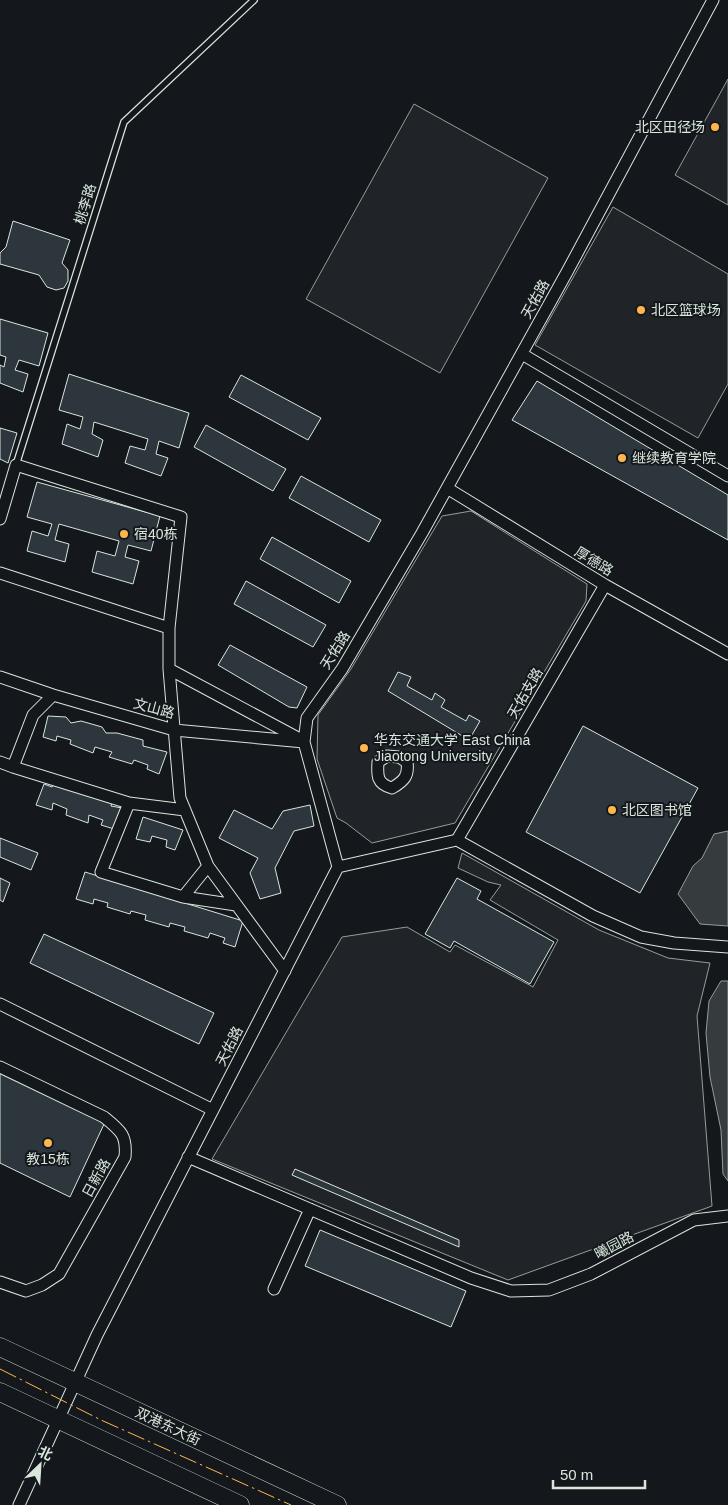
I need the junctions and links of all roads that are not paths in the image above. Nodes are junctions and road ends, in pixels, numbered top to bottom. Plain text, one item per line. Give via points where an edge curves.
1 (254, 0) edge
2 (713, 0) edge
3 (522, 354) junction
4 (16, 465) junction
5 (728, 476) edge
6 (447, 488) junction
7 (0, 519) edge
8 (0, 573) edge
9 (605, 585) junction
10 (169, 628) junction
11 (728, 654) edge
12 (170, 669) junction
13 (0, 677) edge
14 (53, 695) junction
15 (174, 730) junction
16 (304, 742) junction
17 (0, 762) edge
18 (13, 767) junction
19 (129, 803) junction
20 (185, 810) junction
21 (457, 840) junction
22 (208, 866) junction
23 (338, 867) junction
24 (183, 897) junction
25 (236, 905) junction
26 (728, 946) edge
27 (285, 971) junction
28 (0, 1004) edge
29 (0, 1066) edge
30 (213, 1110) junction
31 (188, 1157) junction
32 (310, 1209) junction
33 (728, 1216) edge
34 (0, 1282) edge
35 (274, 1289) dead end
36 (0, 1347) edge
37 (75, 1382) junction
38 (0, 1392) edge
39 (58, 1420) junction
40 (19, 1505) edge
41 (240, 1505) edge
42 (337, 1505) edge

1 - 4 lane, 桃李路 via 124,122
2 - 3 street, 天佑路
3 - 5 street
3 - 6 street, 天佑路
4 - 7 street
4 - 10 street via 181,517
6 - 9 street, 厚德路
6 - 16 street, 天佑路 via 342,669 307,718
8 - 10 street
9 - 11 street, 厚德路
9 - 21 street, 天佑支路
10 - 12 street
12 - 15 street
12 - 16 street
13 - 14 street, 文山路
14 - 15 street, 文山路
14 - 18 street via 33,715
15 - 16 street, 文山路
15 - 20 street via 180,798
16 - 23 street, 天佑路
17 - 18 street
18 - 19 street
19 - 20 street
19 - 24 street via 101,872
20 - 22 street
21 - 23 street
21 - 26 street via 593,916 641,936 674,943
22 - 24 street
22 - 25 street
23 - 27 street, 天佑路
24 - 25 street
25 - 27 street
27 - 30 street, 天佑路
28 - 30 street
29 - 34 street, 日新路 via 104,1117 118,1128 126,1142 124,1157 59,1274 26,1291
30 - 31 street, 天佑路
31 - 32 street, 曦园路
31 - 37 street, 天佑路
32 - 33 street, 曦园路 via 471,1278 511,1291 549,1290 591,1274 694,1220
32 - 35 street
36 - 37 main road, 双港东大街
37 - 39 street, 天佑路
37 - 42 main road, 双港东大街
38 - 39 main road
39 - 40 street, 天佑路
39 - 41 main road

